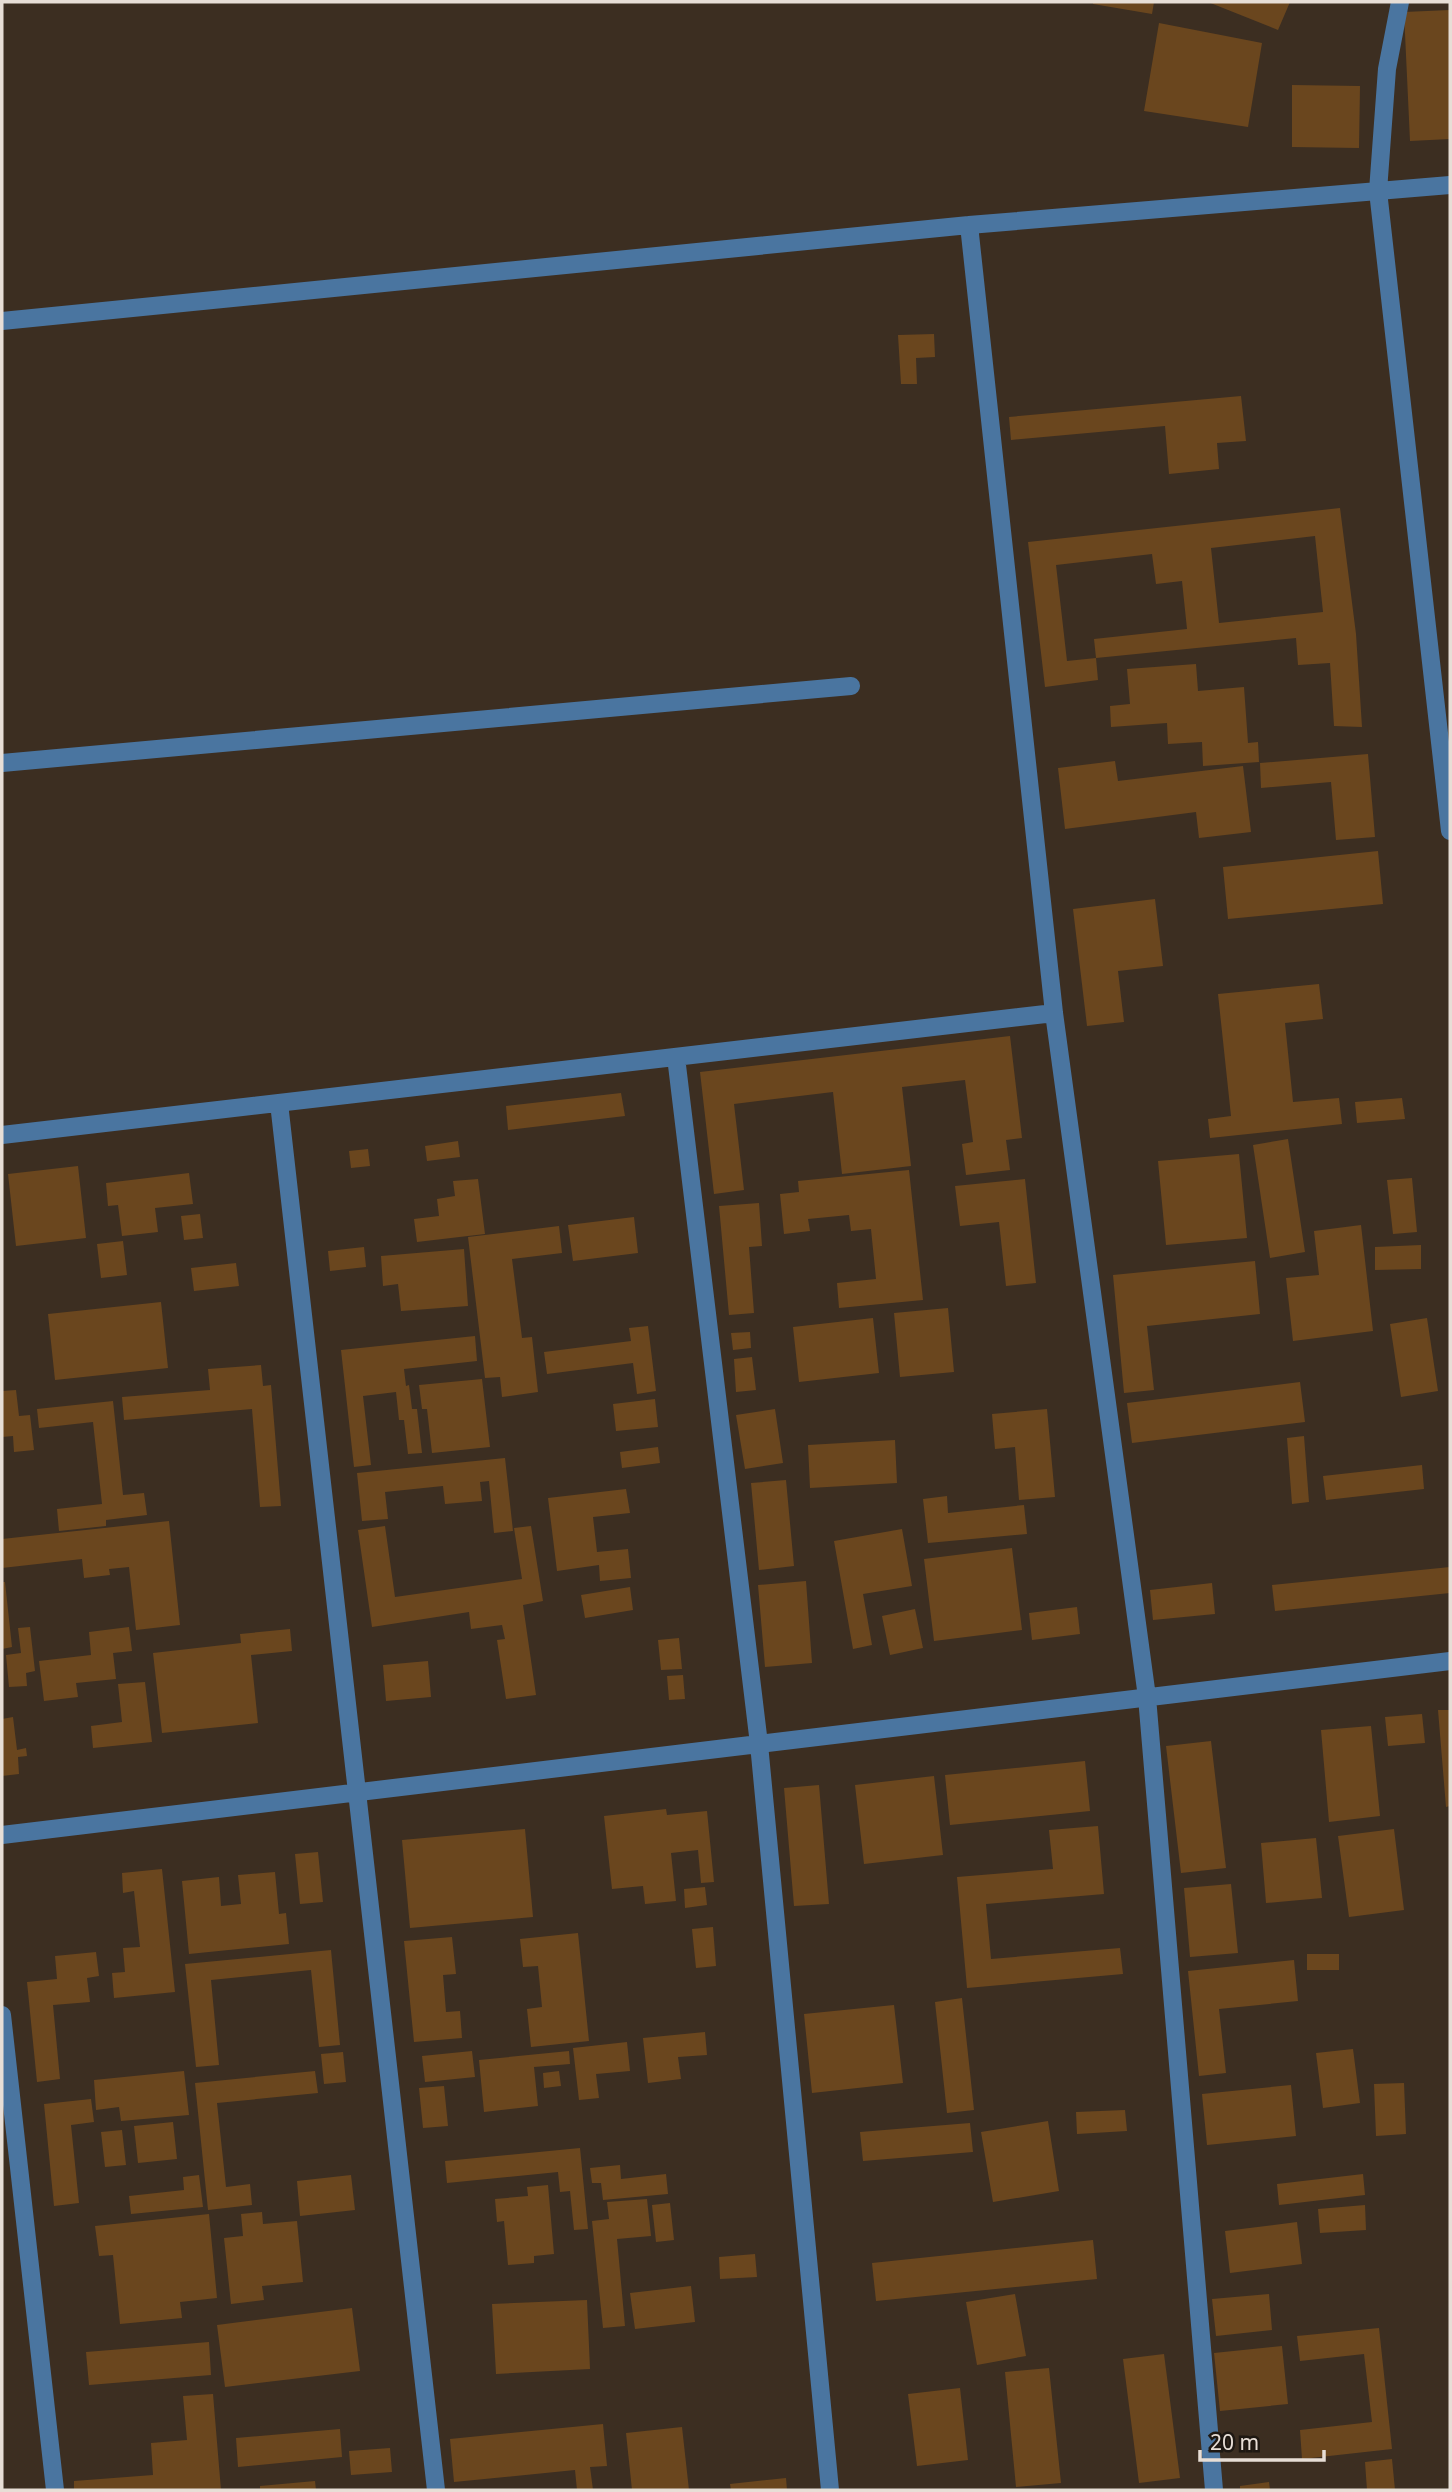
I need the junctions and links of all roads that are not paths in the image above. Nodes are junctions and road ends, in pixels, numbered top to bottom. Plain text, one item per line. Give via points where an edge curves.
1 (1400, 2) edge
2 (1450, 185) edge
3 (1378, 191) junction
4 (969, 225) junction
5 (2, 321) edge
6 (851, 686) dead end
7 (2, 763) edge
8 (1450, 831) edge
9 (1055, 1013) junction
10 (676, 1057) junction
11 (279, 1103) junction
12 (2, 1135) edge
13 (1450, 1661) edge
14 (1147, 1698) junction
15 (759, 1744) junction
16 (357, 1792) junction
17 (2, 1835) edge
18 (2, 2015) edge
19 (55, 2490) edge
20 (436, 2490) edge
21 (830, 2490) edge
22 (1214, 2490) edge

1 - 3 street via 1387,69
2 - 3 street
3 - 4 street
3 - 8 street
4 - 5 street
4 - 9 street
6 - 7 street
9 - 10 street
9 - 14 street
10 - 11 street
10 - 15 street
11 - 12 street
11 - 16 street
13 - 14 street
14 - 15 street
14 - 22 street
15 - 16 street
15 - 21 street
16 - 17 street
16 - 20 street
18 - 19 street

